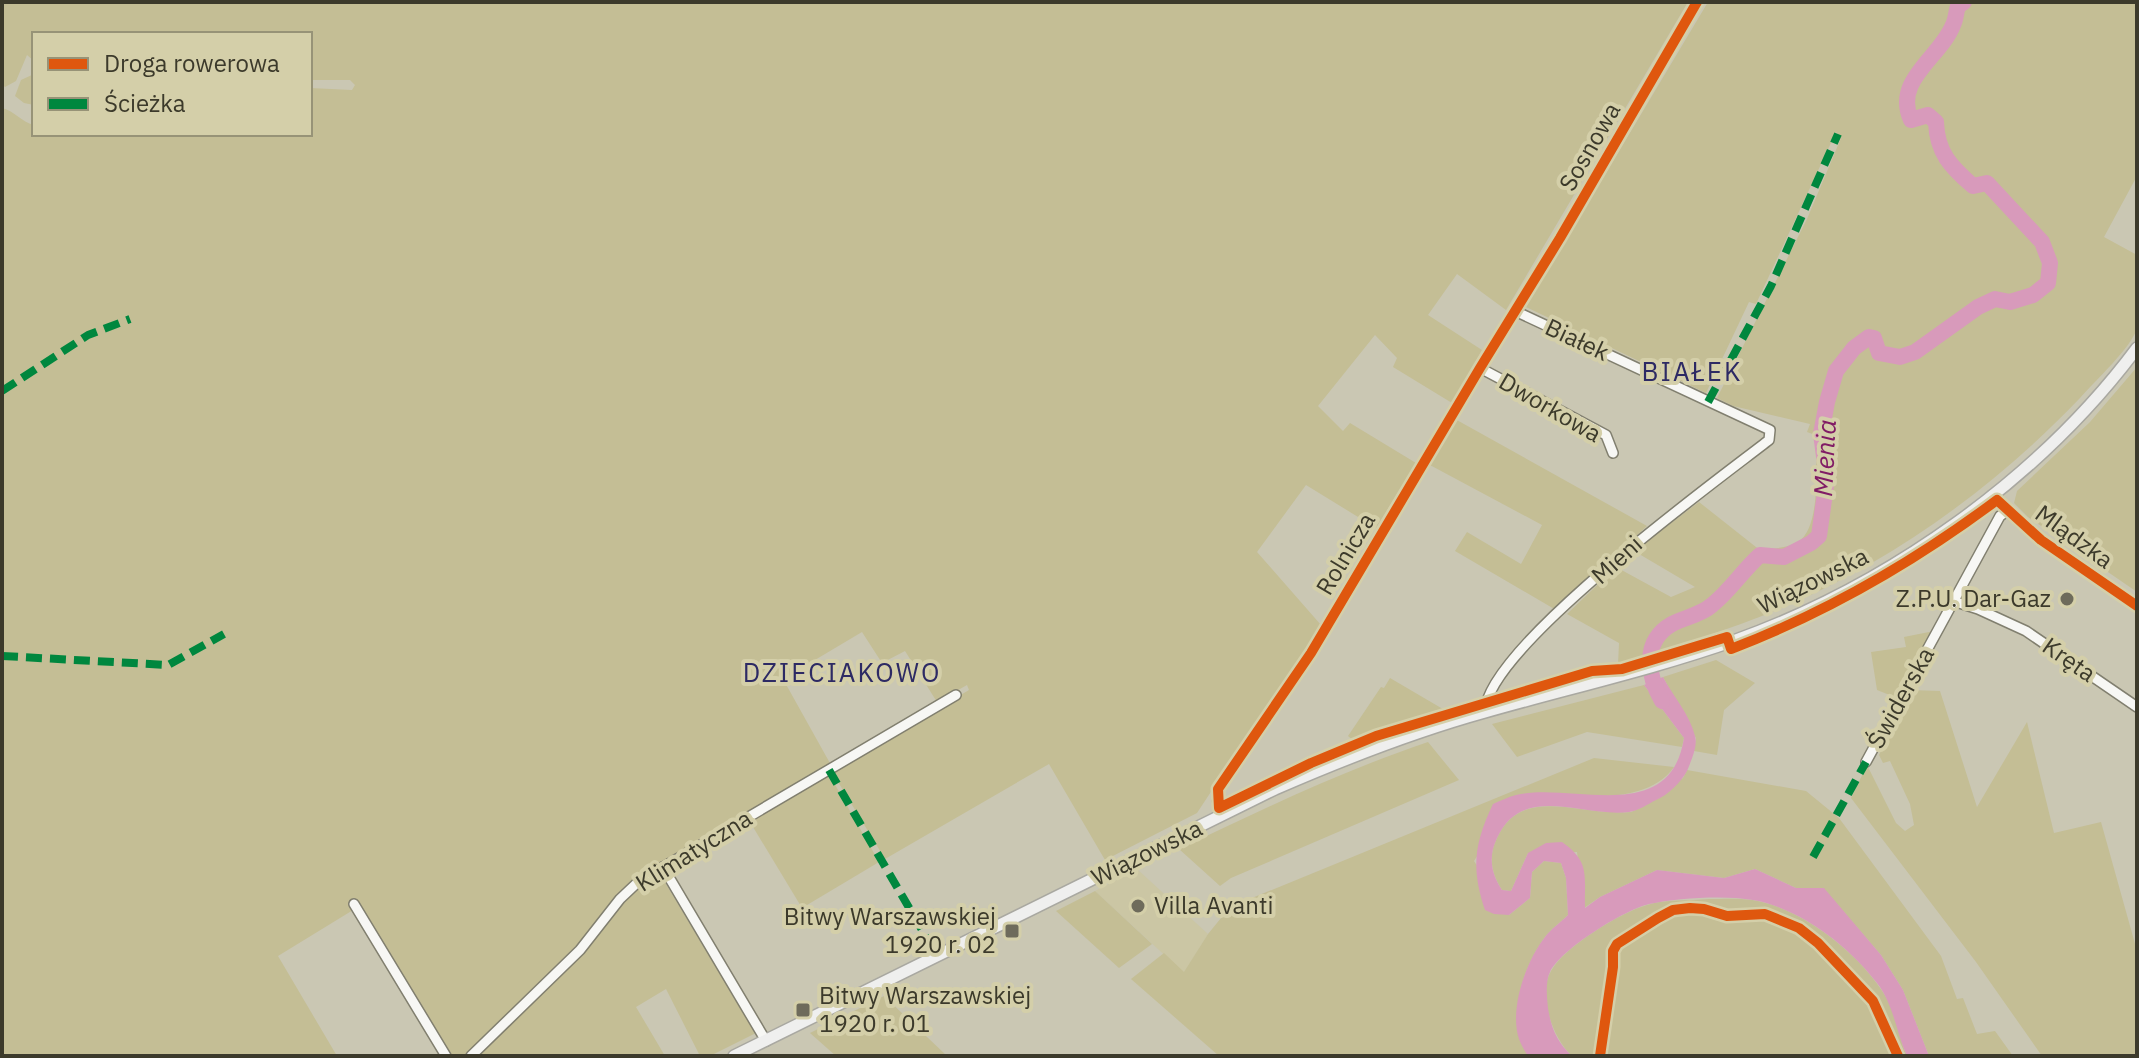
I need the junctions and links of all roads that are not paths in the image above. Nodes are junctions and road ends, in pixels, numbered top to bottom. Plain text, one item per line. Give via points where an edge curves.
1 (1697, 2) edge
2 (1515, 311) junction
3 (2137, 348) edge
4 (1480, 368) junction
5 (1770, 430) joint
6 (1613, 453) dead end
7 (1992, 495) junction
8 (2007, 511) junction
9 (1953, 601) junction
10 (2137, 606) edge
11 (956, 695) dead end
12 (2137, 707) edge
13 (1485, 712) junction
14 (1866, 762) dead end
15 (1222, 815) junction
16 (663, 867) junction
17 (354, 904) dead end
18 (766, 1041) junction
19 (446, 1056) edge
20 (471, 1056) edge
21 (734, 1056) edge

1 - 2 street, Sosnowa
2 - 4 street, Rolnicza
2 - 5 street, Białek
3 - 7 main road, Wiązowska via 2067,429
4 - 6 street, Dworkowa via 1606,435
4 - 15 street, Rolnicza via 1311,653 1218,789
5 - 13 street, Mieni via 1769,440 1623,553 1542,628 1505,668 1487,695
7 - 8 street, Mlądzka
7 - 13 main road, Wiązowska via 1924,546 1854,587 1738,639
8 - 9 street, Świderska
8 - 10 street, Mlądzka
9 - 12 street, Kręta via 2026,631
9 - 14 street, Świderska
11 - 16 street, Klimatyczna
13 - 15 main road, Wiązowska via 1360,753
15 - 18 main road, Wiązowska
16 - 18 street
16 - 20 street, Klimatyczna via 620,899 580,950
17 - 19 street
18 - 21 main road, Wiązowska

